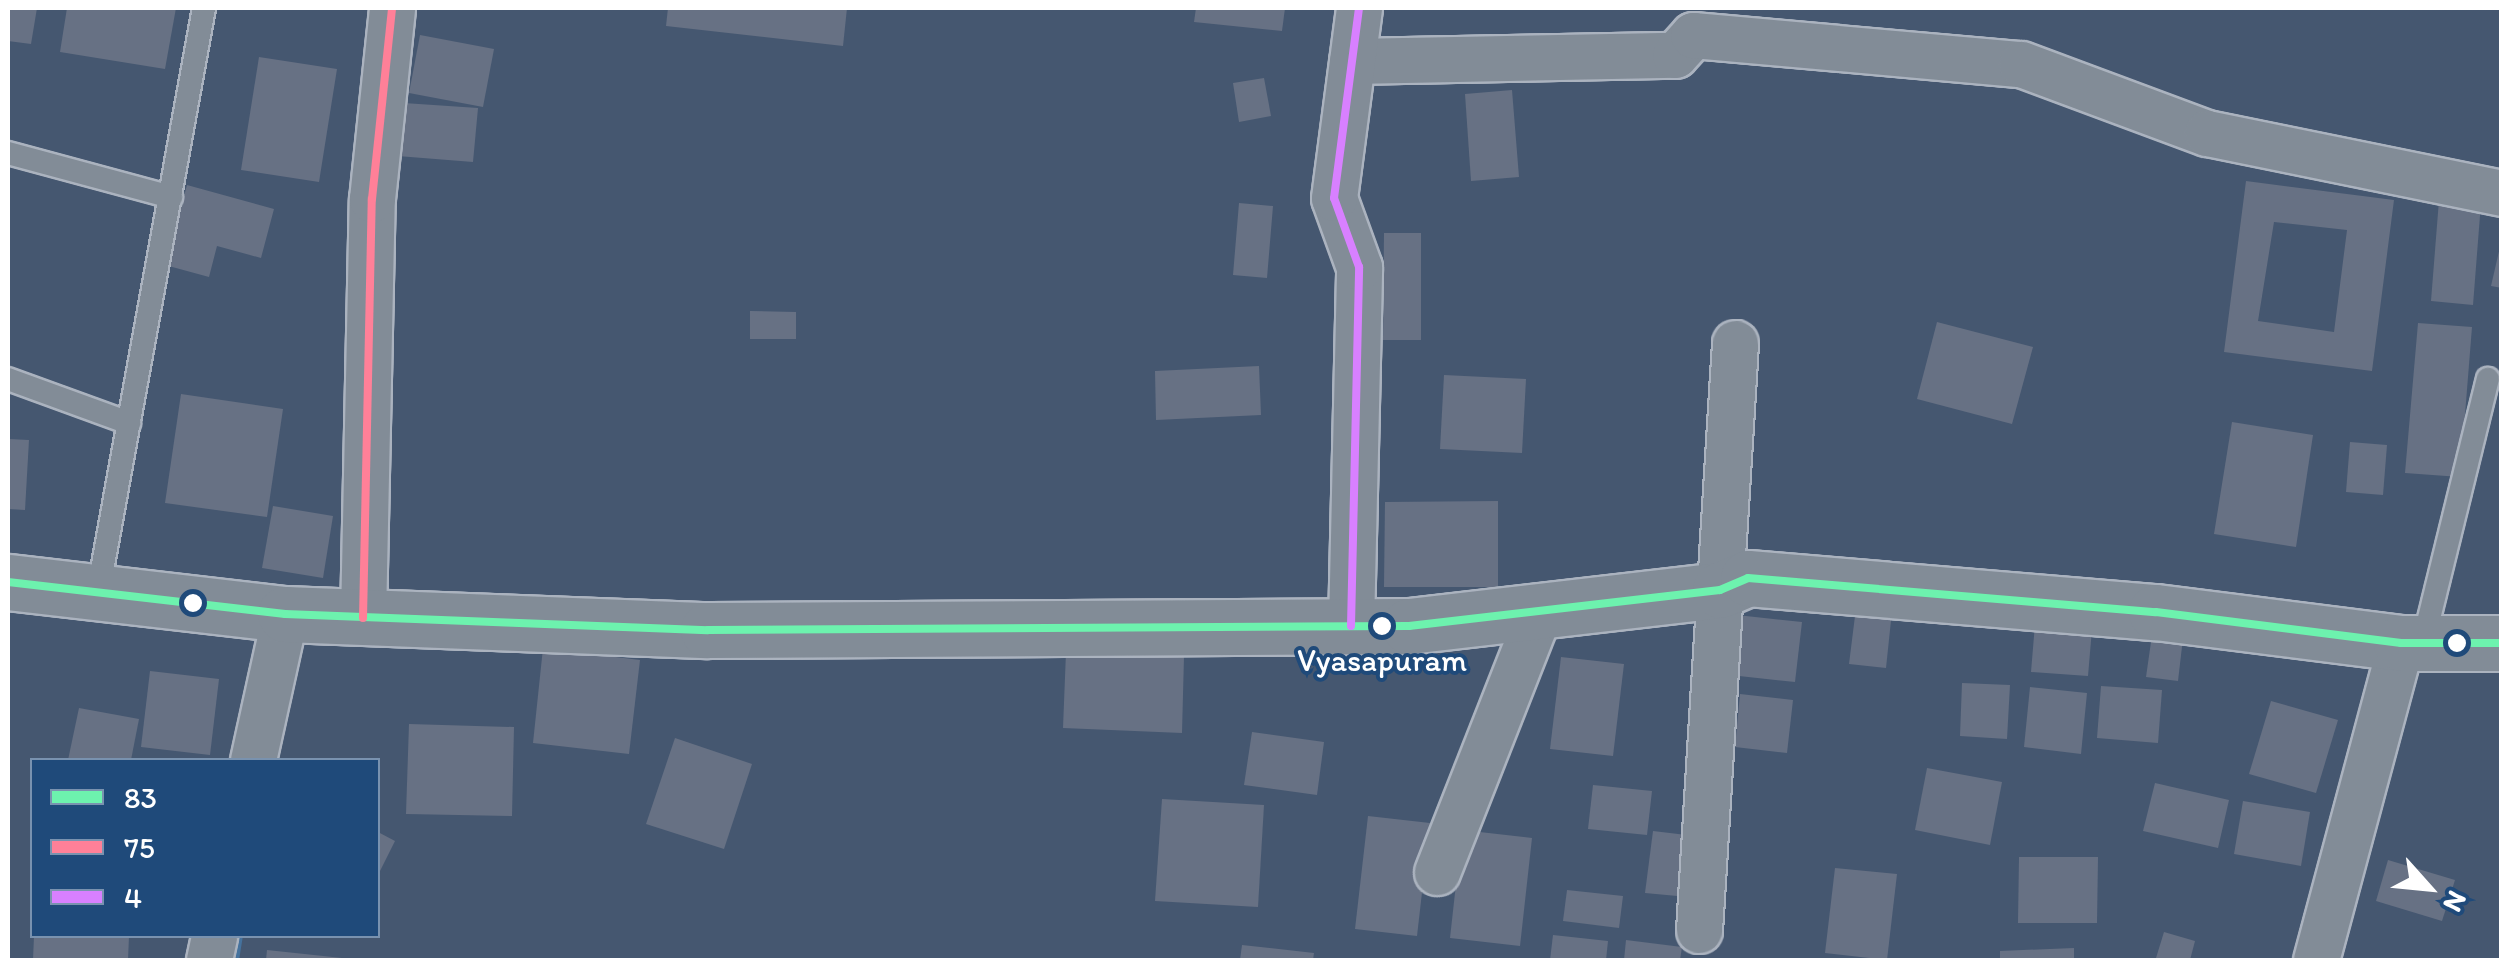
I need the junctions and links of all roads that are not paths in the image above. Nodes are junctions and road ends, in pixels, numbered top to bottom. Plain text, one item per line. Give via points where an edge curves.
1 (204, 8) edge
2 (392, 8) edge
3 (1359, 8) edge
4 (1352, 61) junction
5 (8, 153) edge
6 (2502, 193) edge
7 (172, 197) junction
8 (1735, 343) dead end
9 (8, 379) edge
10 (2488, 380) dead end
11 (129, 423) junction
12 (8, 582) edge
13 (1720, 590) junction
14 (98, 592) junction
15 (1540, 611) junction
16 (285, 614) junction
17 (362, 618) junction
18 (1351, 626) junction
19 (2412, 643) junction
20 (2502, 644) edge
21 (253, 758) edge
22 (1437, 872) dead end
23 (1699, 930) dead end
24 (2316, 960) edge

1 - 7 lane
2 - 17 street via 362,433
3 - 4 street
4 - 6 street via 1675,54 1692,35 2021,64 2207,134
4 - 18 street via 1334,198 1359,267
5 - 7 lane
7 - 11 lane
8 - 13 street
9 - 11 lane
10 - 19 lane
11 - 14 lane
12 - 14 main road
13 - 15 main road
13 - 19 main road via 1748,578 2156,612
13 - 23 street
14 - 16 main road
15 - 18 main road
15 - 22 street
16 - 17 main road
16 - 21 street
17 - 18 main road via 708,630
19 - 20 main road
19 - 24 street

